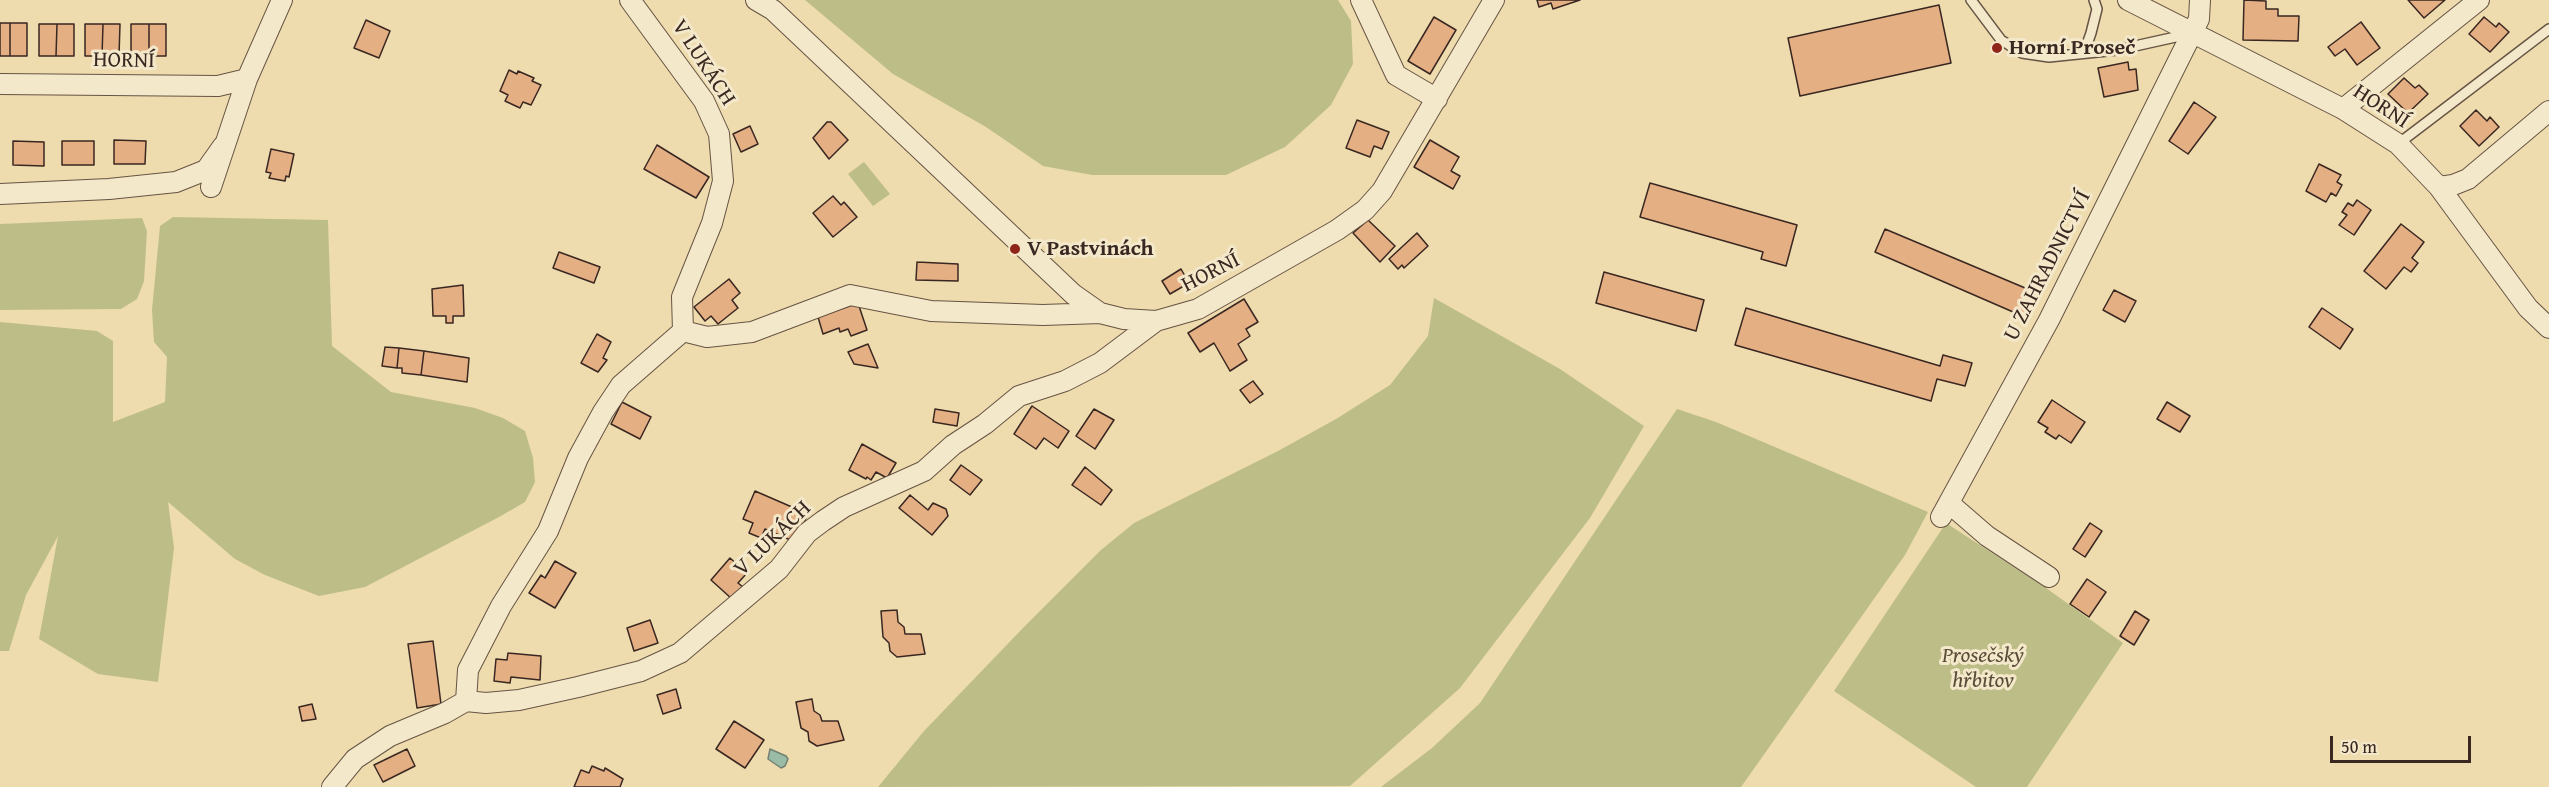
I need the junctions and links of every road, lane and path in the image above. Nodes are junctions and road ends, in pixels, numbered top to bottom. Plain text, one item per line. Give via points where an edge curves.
1 (282, 0) edge
2 (630, 0) edge
3 (756, 0) edge
4 (1361, 0) edge
5 (1494, 0) edge
6 (1971, 0) edge
7 (2094, 0) edge
8 (2128, 0) edge
9 (2200, 0) edge
10 (2479, 0) edge
11 (2549, 29) edge
12 (2191, 33) junction
13 (2067, 55) junction
14 (247, 79) junction
15 (0, 84) edge
16 (1437, 99) junction
17 (2343, 109) junction
18 (2549, 111) edge
19 (2398, 144) junction
20 (222, 146) junction
21 (211, 187) dead end
22 (2439, 187) junction
23 (0, 194) edge
24 (1100, 313) junction
25 (1156, 321) junction
26 (2549, 328) edge
27 (683, 330) junction
28 (2049, 577) dead end
29 (466, 701) junction
30 (332, 787) edge

1 - 14 street
2 - 27 street, V LUKÁCH via 704,101 719,134 723,181 712,223 682,297
3 - 24 street, HORNÍ via 773,10 1073,294
4 - 16 street via 1396,75
5 - 16 street, HORNÍ
6 - 13 lane via 2001,40 2022,53
7 - 13 lane via 2097,9 2086,47
8 - 12 street, HORNÍ
9 - 12 street, U ZAHRADNICTVÍ via 2199,19
10 - 17 street
11 - 19 lane
12 - 13 lane via 2117,50
12 - 17 street, HORNÍ
12 - 28 street, U ZAHRADNICTVÍ via 2049,320 1945,511
14 - 15 street, HORNÍ via 218,86
14 - 20 street
16 - 25 street, HORNÍ via 1382,191 1365,210 1198,309
17 - 19 street, HORNÍ
18 - 22 street via 2468,179
19 - 22 street, HORNÍ
20 - 21 street via 219,170
20 - 23 street via 206,170 176,182
22 - 26 street, HORNÍ via 2528,308
24 - 25 street, HORNÍ
24 - 27 street via 931,311 850,295 752,332 707,337
25 - 29 street, V LUKÁCH via 1100,363 1065,381 1019,396 924,471 844,507 823,521 807,533 778,569 680,653 641,671 578,687 519,700
27 - 29 street via 621,385 603,412 578,458 548,531 501,606 468,670
29 - 30 street, V LUKÁCH via 390,736 355,759

